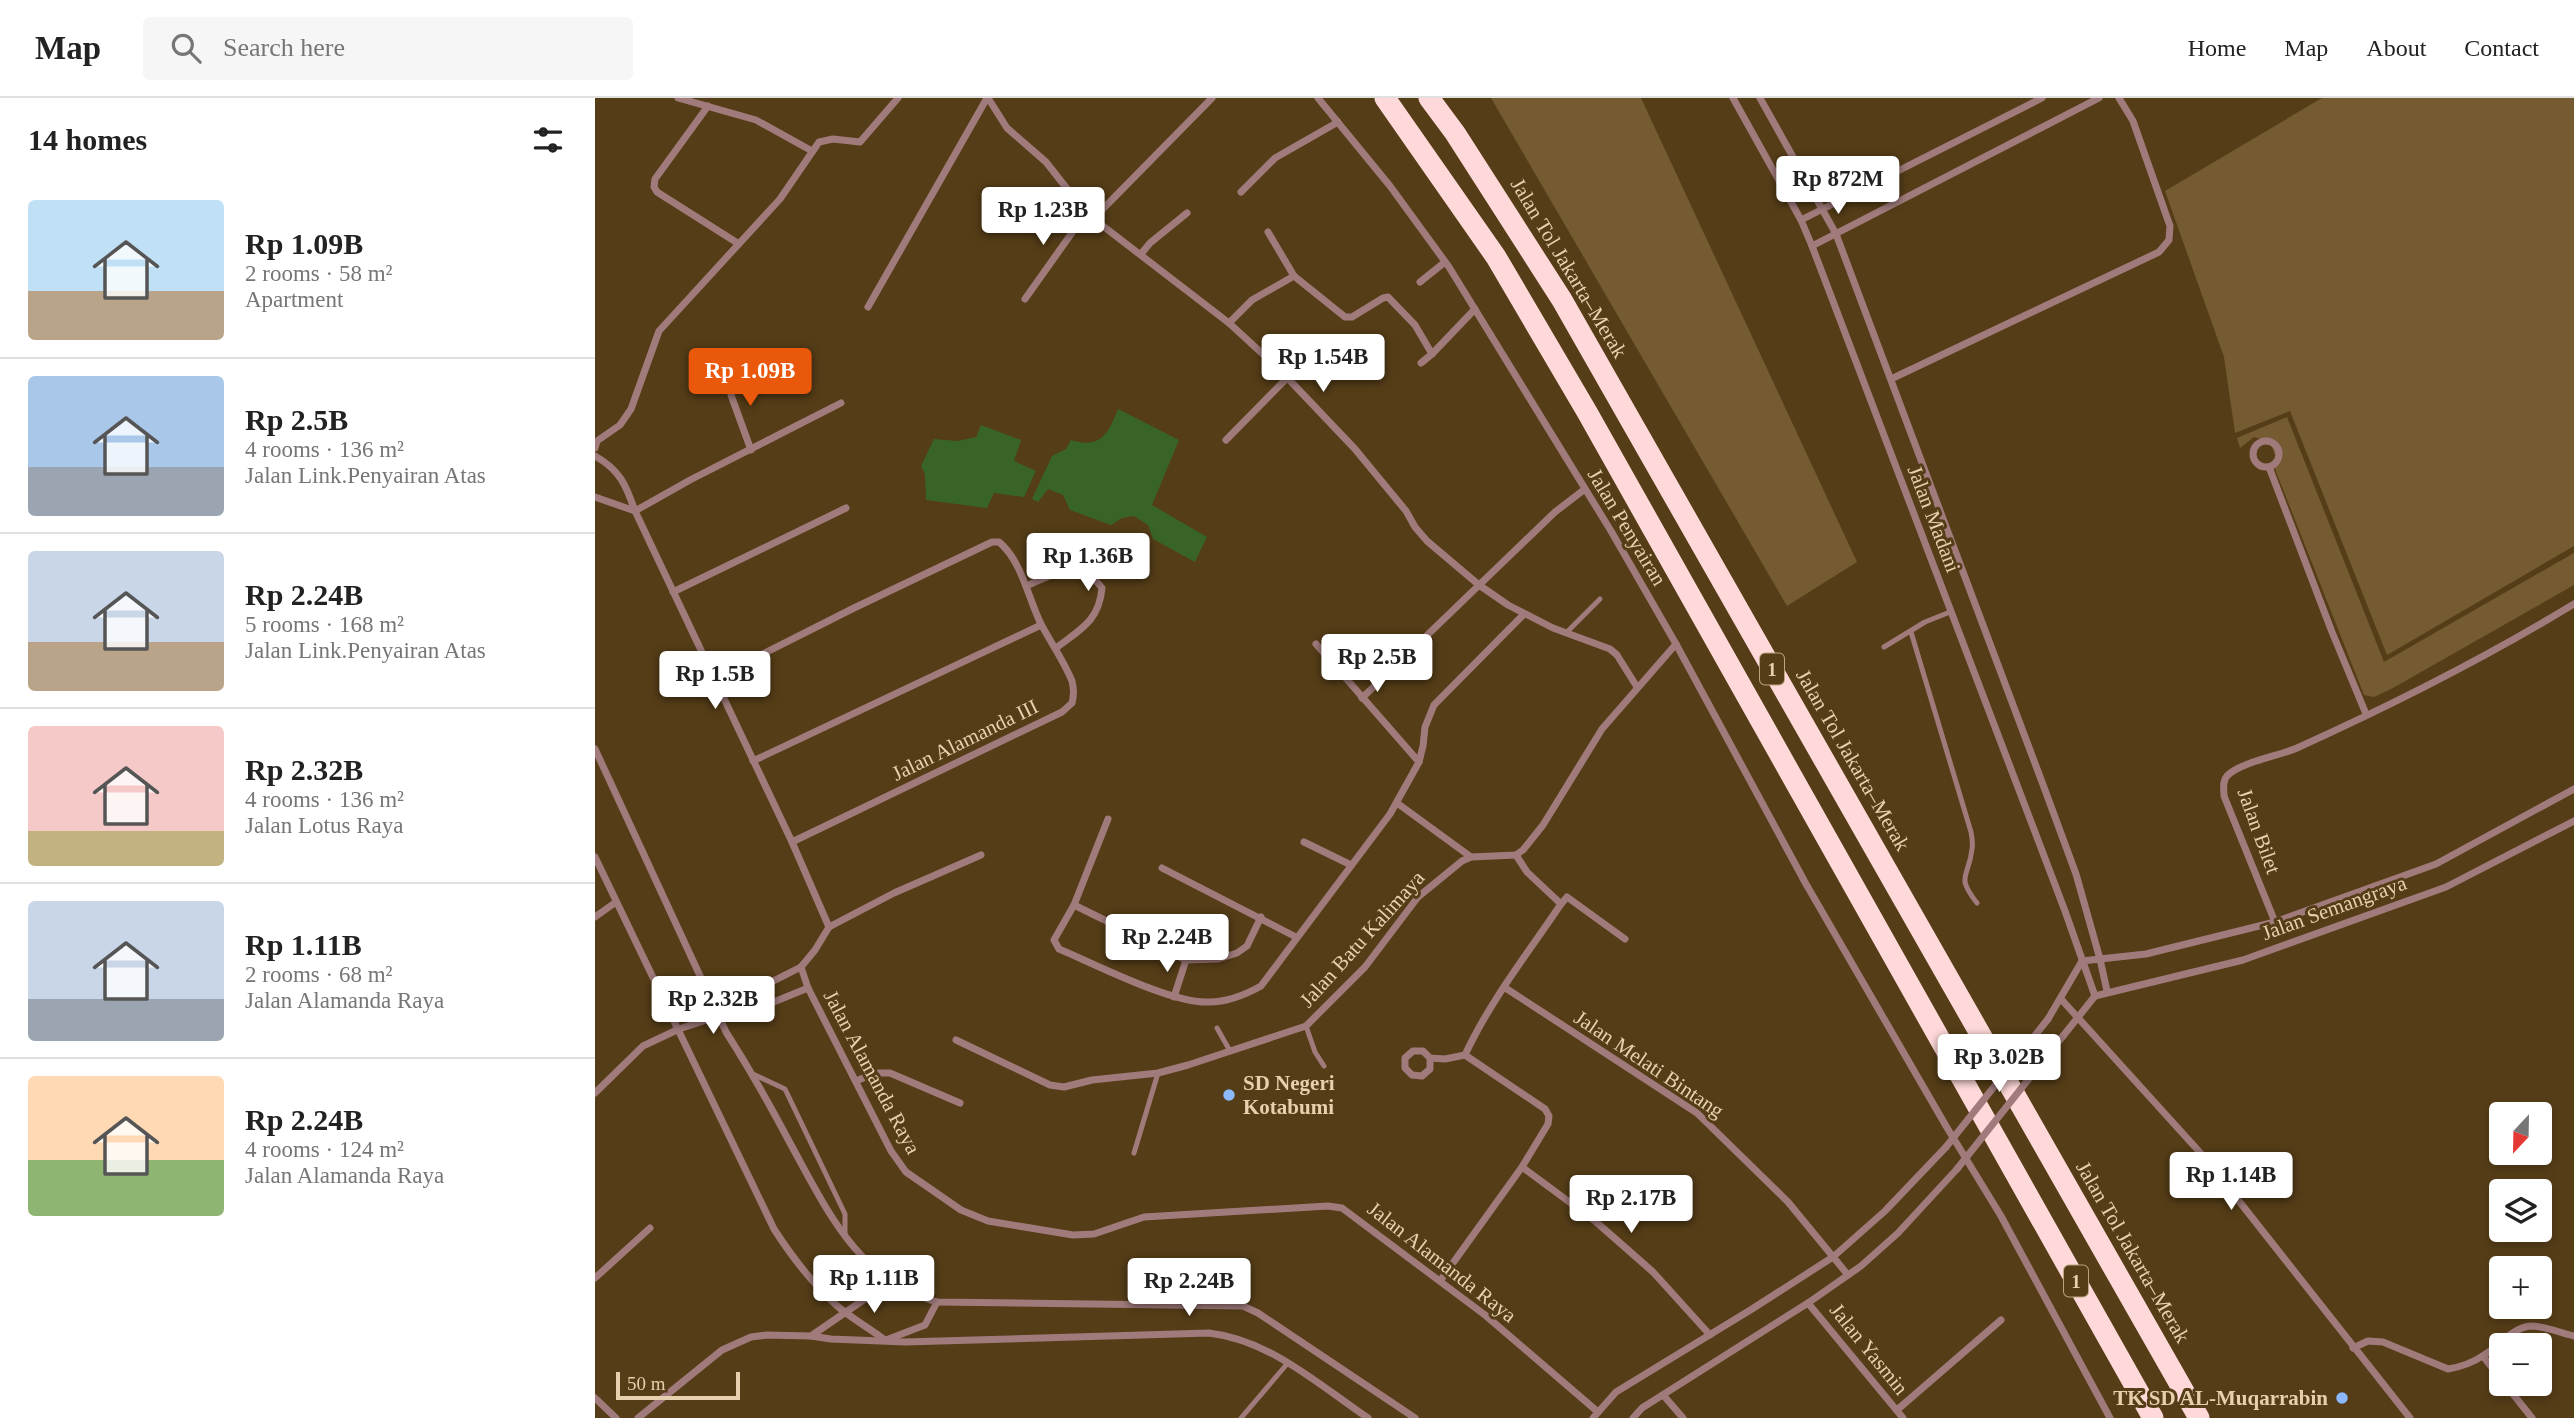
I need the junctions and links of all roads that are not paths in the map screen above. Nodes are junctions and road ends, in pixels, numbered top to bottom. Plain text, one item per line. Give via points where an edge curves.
1 (678, 98) edge
2 (898, 98) edge
3 (988, 98) edge
4 (1212, 98) edge
5 (1318, 98) edge
6 (1385, 98) edge
7 (1429, 98) edge
8 (1733, 98) edge
9 (1760, 98) edge
10 (2042, 98) edge
11 (2099, 98) edge
12 (2119, 98) edge
13 (708, 106) junction
14 (1338, 122) junction
15 (812, 151) junction
16 (1241, 192) dead end
17 (1820, 210) junction
18 (1086, 213) junction
19 (1187, 213) dead end
20 (1093, 219) junction
21 (1801, 220) junction
22 (1268, 232) dead end
23 (1836, 234) junction
24 (739, 244) junction
25 (1812, 246) junction
26 (1141, 254) junction
27 (1445, 262) junction
28 (1294, 276) junction
29 (1420, 282) dead end
30 (1025, 299) dead end
31 (868, 307) dead end
32 (1475, 309) junction
33 (1229, 323) junction
34 (1432, 354) junction
35 (1421, 363) dead end
36 (731, 370) dead end
37 (1287, 378) junction
38 (1891, 379) junction
39 (841, 403) dead end
40 (1226, 440) dead end
41 (596, 443) edge
42 (751, 450) junction
43 (595, 456) edge
44 (2269, 467) dead end
45 (1585, 489) junction
46 (595, 497) edge
47 (846, 508) dead end
48 (635, 512) junction
49 (1479, 585) junction
50 (1026, 586) junction
51 (673, 592) junction
52 (1600, 599) dead end
53 (2574, 604) edge
54 (1950, 612) junction
55 (1524, 614) junction
56 (1041, 625) junction
57 (1567, 632) junction
58 (1910, 632) junction
59 (1316, 643) dead end
60 (1675, 644) junction
61 (1884, 647) dead end
62 (1056, 648) junction
63 (715, 678) junction
64 (1637, 687) junction
65 (1362, 698) junction
66 (2367, 714) junction
67 (595, 749) edge
68 (753, 761) junction
69 (1419, 762) junction
70 (2574, 789) edge
71 (1397, 803) junction
72 (1108, 819) dead end
73 (2574, 821) edge
74 (792, 842) junction
75 (1304, 842) dead end
76 (981, 855) dead end
77 (1516, 855) junction
78 (1471, 857) junction
79 (596, 861) edge
80 (1351, 865) junction
81 (1162, 868) dead end
82 (616, 902) junction
83 (1977, 903) dead end
84 (1561, 904) junction
85 (1074, 905) junction
86 (595, 917) edge
87 (1261, 917) junction
88 (2275, 922) junction
89 (829, 928) junction
90 (1296, 937) junction
91 (1625, 939) dead end
92 (2100, 959) junction
93 (1186, 960) junction
94 (2082, 961) junction
95 (801, 967) junction
96 (1504, 986) junction
97 (809, 988) junction
98 (2107, 991) junction
99 (2095, 996) junction
100 (1174, 997) junction
101 (2061, 999) junction
102 (728, 1013) junction
103 (719, 1018) junction
104 (2077, 1018) junction
105 (1306, 1026) junction
106 (1217, 1028) dead end
107 (679, 1029) junction
108 (956, 1041) dead end
109 (1230, 1051) junction
110 (1465, 1055) junction
111 (1430, 1059) dead end
112 (1324, 1066) dead end
113 (1158, 1073) junction
114 (753, 1074) junction
115 (856, 1081) junction
116 (595, 1093) edge
117 (960, 1103) dead end
118 (1134, 1153) dead end
119 (1522, 1167) junction
120 (650, 1228) dead end
121 (845, 1239) junction
122 (1833, 1257) junction
123 (1848, 1275) junction
124 (595, 1278) edge
125 (891, 1281) junction
126 (1440, 1281) junction
127 (937, 1302) junction
128 (1808, 1303) junction
129 (846, 1312) junction
130 (2001, 1320) dead end
131 (1710, 1335) junction
132 (811, 1336) junction
133 (2574, 1336) edge
134 (886, 1340) junction
135 (2353, 1348) junction
136 (2483, 1356) junction
137 (2489, 1363) edge
138 (1287, 1364) junction
139 (1664, 1396) junction
140 (2515, 1396) edge
141 (595, 1398) edge
142 (1897, 1410) junction
143 (1595, 1415) edge
144 (643, 1416) edge
145 (615, 1418) edge
146 (1241, 1418) edge
147 (1369, 1418) edge
148 (1415, 1418) edge
149 (1633, 1418) edge
150 (1683, 1418) edge
151 (1903, 1418) edge
152 (2110, 1418) edge
153 (2153, 1418) edge
154 (2201, 1418) edge
155 (2410, 1418) edge
156 (2532, 1418) edge

1 - 13 street
2 - 15 street via 865,139 855,143 824,140
3 - 18 street via 1007,128 1046,162
3 - 31 street
4 - 20 street
5 - 14 street, Jalan Penyairan
6 - 153 highway, 1 via 1496,257 1587,412
7 - 154 highway, Jalan Tol Jakarta–Merak / 1 via 1562,300
8 - 21 street, Jalan Madani
9 - 17 street, Jalan Madani
10 - 17 street
11 - 23 street
12 - 38 street via 2147,159 2170,226 2169,240 2159,252
13 - 15 street via 756,120
13 - 24 street via 655,179 654,187
14 - 16 street via 1275,158
14 - 27 street, Jalan Penyairan
15 - 24 street via 780,199
17 - 21 street
17 - 23 street, Jalan Madani
18 - 20 street
18 - 30 street
19 - 26 street
20 - 26 street
21 - 25 street, Jalan Madani
22 - 28 street
23 - 25 street
23 - 38 street, Jalan Madani
24 - 41 street via 659,331 631,409 620,425
25 - 54 street, Jalan Madani
26 - 33 street
27 - 29 street
27 - 32 street, Jalan Penyairan
28 - 33 street via 1252,300
28 - 34 street via 1349,318 1388,297 1415,325
32 - 34 street
32 - 45 street, Jalan Penyairan
33 - 37 street
34 - 35 street
36 - 42 street via 731,395
37 - 40 street
37 - 49 street via 1355,449 1420,534
38 - 92 street, Jalan Madani via 2076,874
39 - 42 street
42 - 48 street
43 - 48 street via 625,482
44 - 66 street
45 - 49 street
45 - 60 street, Jalan Penyairan
46 - 48 street
47 - 51 street
48 - 51 street
49 - 55 street
49 - 65 street
50 - 56 street, Jalan Alamanda III
50 - 62 street via 1064,570 1084,571 1103,588 1098,611 1090,622
50 - 63 street, Jalan Alamanda III via 1003,545 992,542
51 - 63 street
52 - 57 lane
53 - 66 street, Jalan Bilet via 2434,683
54 - 58 lane
54 - 94 street, Jalan Madani
55 - 57 street
55 - 69 street via 1434,705
56 - 62 street, Jalan Alamanda III
56 - 68 street
57 - 64 street via 1610,649
58 - 61 lane
58 - 83 lane via 1971,832 1972,850 1964,880
59 - 65 street
60 - 64 street
60 - 152 street, Jalan Penyairan via 1806,884 2001,1216
62 - 74 street, Jalan Alamanda III via 1074,689 1072,703 1062,712
63 - 68 street
64 - 77 street via 1602,729 1543,825
65 - 69 street
66 - 88 street, Jalan Bilet via 2294,749 2237,769 2225,779 2224,796
67 - 103 street
68 - 74 street
69 - 71 street
70 - 88 street, Jalan Semangraya via 2437,864
71 - 78 street
71 - 80 street
72 - 85 street
73 - 98 street, Jalan Semangraya via 2446,887 2243,960
74 - 89 street
75 - 80 street
76 - 89 street
77 - 78 street
77 - 84 street
78 - 105 street, Jalan Batu Kalimaya via 1418,897 1364,967
79 - 82 street
80 - 90 street
81 - 87 street
82 - 86 street
82 - 107 street
84 - 91 street via 1567,897
84 - 96 street
85 - 93 street
85 - 100 street via 1054,940 1059,948
87 - 90 street
87 - 93 street via 1247,946 1237,953
88 - 92 street, Jalan Semangraya via 2146,954
89 - 95 street
90 - 100 street via 1261,986 1238,997 1209,1002
92 - 94 street, Jalan Semangraya
92 - 98 street, Jalan Madani
93 - 100 street
94 - 99 street, Jalan Madani
94 - 101 street
95 - 97 street, Jalan Alamanda Raya
95 - 102 street via 732,1002
96 - 110 street
96 - 122 street, Jalan Melati Bintang via 1697,1113 1788,1202
97 - 102 street via 739,1016
97 - 115 street, Jalan Alamanda Raya
98 - 99 street, Jalan Semangraya
99 - 104 street
101 - 104 street
101 - 122 street, bridge via 1946,1147
102 - 103 street
103 - 107 street
103 - 114 street
104 - 123 street, bridge via 1957,1169 1898,1233
104 - 135 street via 2213,1167
105 - 109 street, Jalan Batu Kalimaya
105 - 112 lane
106 - 109 lane
107 - 116 street via 643,1046
107 - 129 street via 774,1229 797,1263
108 - 113 street, Jalan Batu Kalimaya via 1056,1087
109 - 113 street, Jalan Batu Kalimaya
110 - 111 street
110 - 119 street via 1549,1116
113 - 118 lane
114 - 121 street
114 - 121 lane via 785,1088 845,1214
115 - 117 street via 890,1073
115 - 126 street, Jalan Alamanda Raya via 906,1172 961,1210 988,1221 1073,1235 1094,1234 1144,1217 1328,1206 1355,1216
119 - 126 street
119 - 131 street via 1595,1221 1653,1272
120 - 124 street
121 - 125 street
122 - 123 street, Jalan Melati Bintang
122 - 131 street
123 - 128 street
125 - 127 street
125 - 129 street
126 - 143 street, Jalan Alamanda Raya via 1485,1315
127 - 134 street via 925,1325
127 - 148 street via 1243,1306
128 - 139 street
128 - 142 street, Jalan Yasmin
129 - 132 street
129 - 134 street
130 - 142 street
131 - 143 street via 1616,1392
132 - 134 street
132 - 144 street via 767,1335 736,1342
133 - 136 street via 2528,1326
134 - 138 street via 1209,1333 1247,1341
135 - 136 street via 2368,1341 2383,1342 2448,1369
135 - 155 street
136 - 137 street
138 - 146 lane
138 - 147 street
139 - 149 street via 1641,1408
139 - 150 street
140 - 156 street
141 - 145 street
142 - 151 street, Jalan Yasmin

